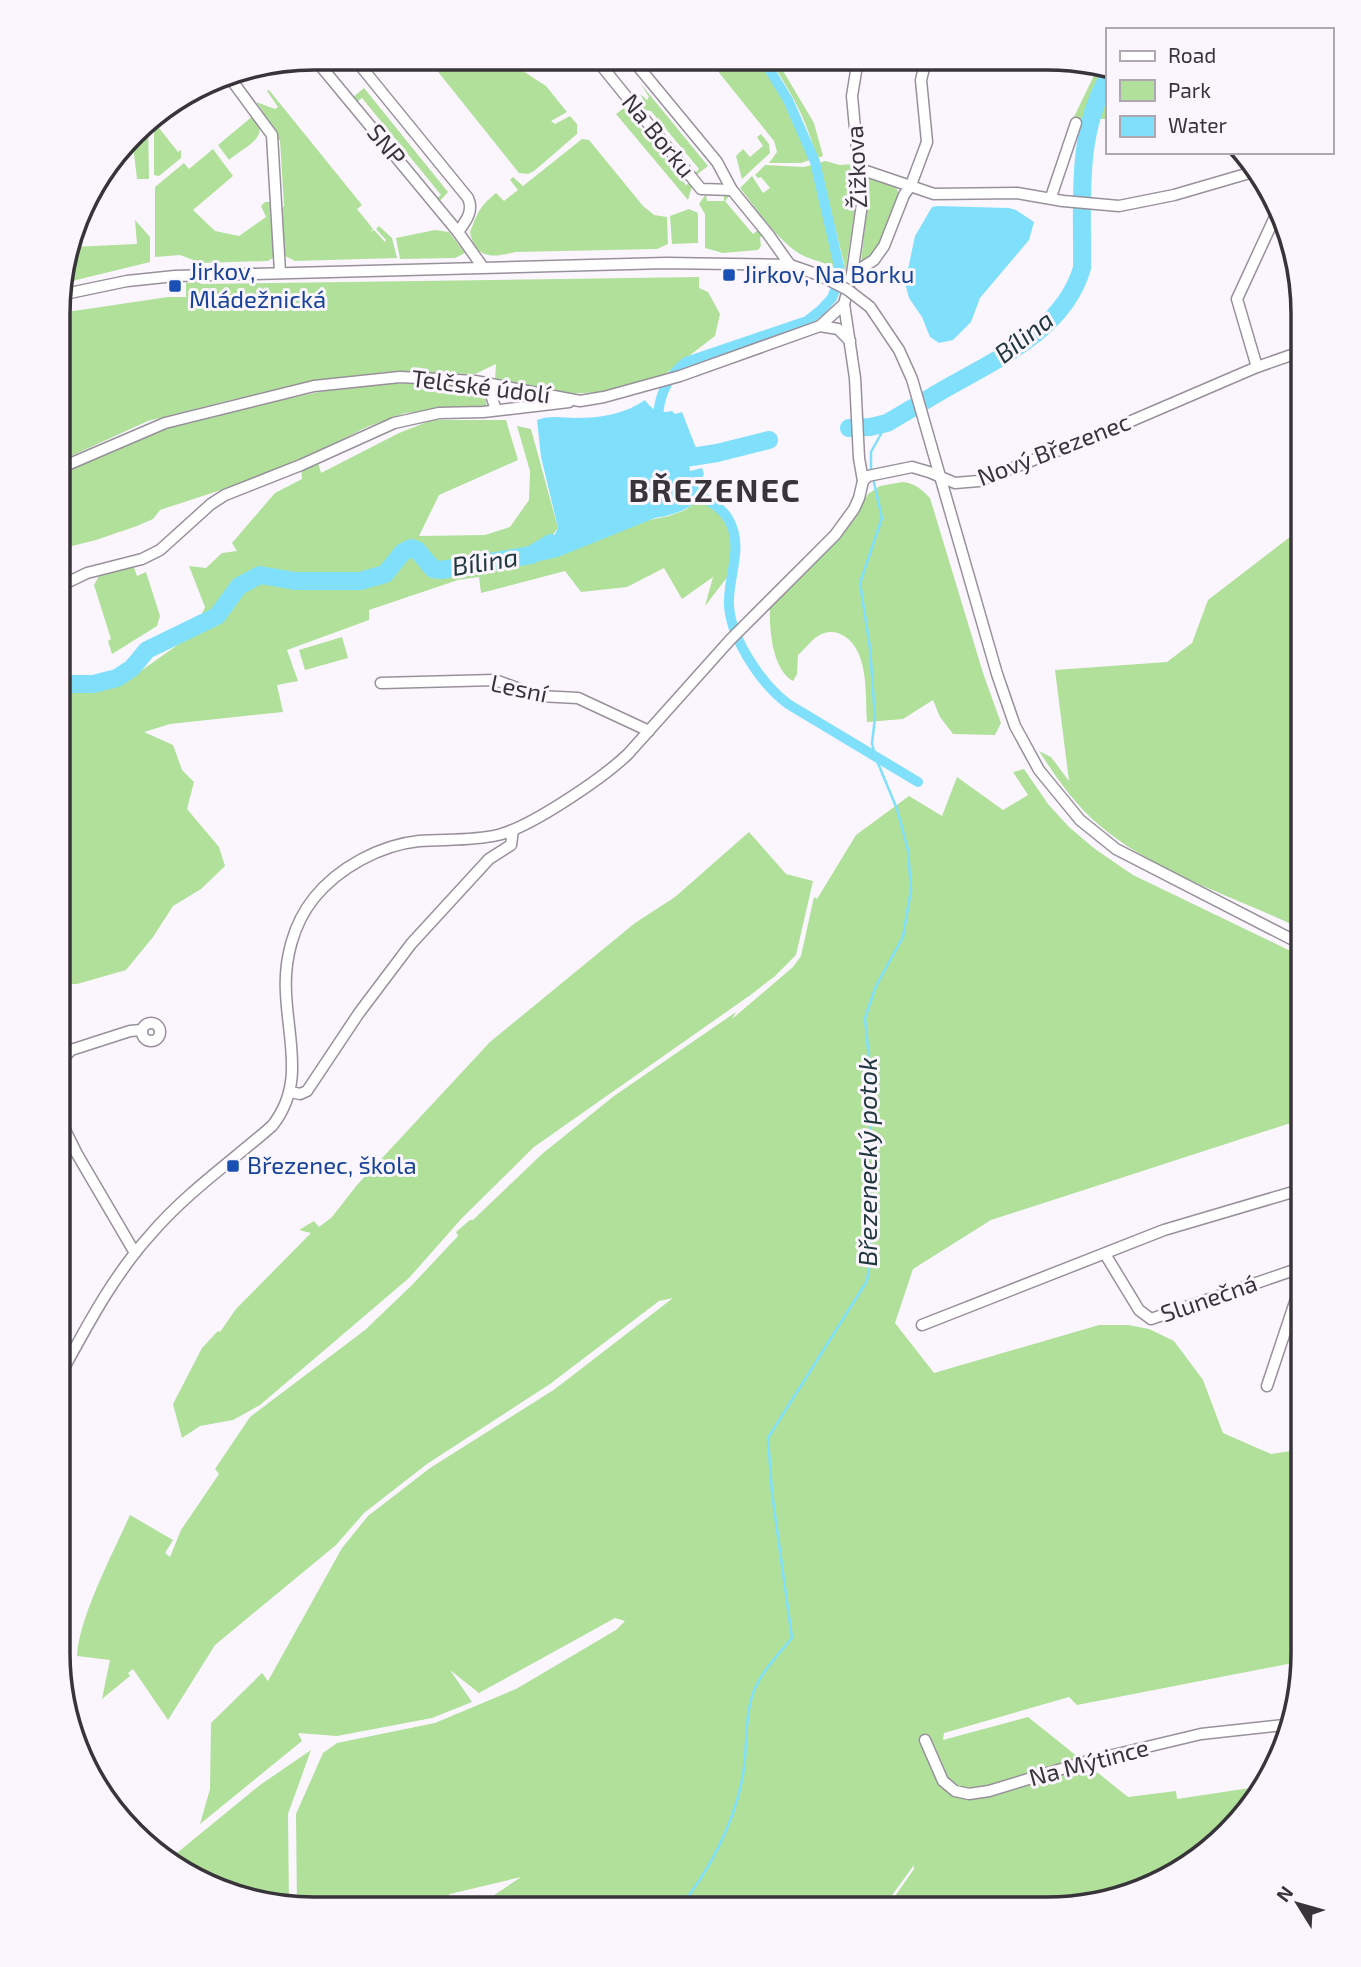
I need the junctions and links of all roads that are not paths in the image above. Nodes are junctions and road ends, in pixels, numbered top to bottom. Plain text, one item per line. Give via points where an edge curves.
1 (856, 70) edge
2 (923, 70) edge
3 (325, 71) edge
4 (365, 71) edge
5 (605, 71) edge
6 (642, 71) edge
7 (234, 84) edge
8 (1076, 123) dead end
9 (860, 169) junction
10 (1246, 174) edge
11 (911, 185) junction
12 (732, 190) junction
13 (1051, 197) junction
14 (1272, 222) edge
15 (458, 232) junction
16 (790, 265) junction
17 (482, 266) junction
18 (280, 272) junction
19 (852, 274) junction
20 (71, 293) edge
21 (844, 303) junction
22 (820, 326) junction
23 (852, 344) junction
24 (1291, 355) edge
25 (1257, 367) junction
26 (487, 383) junction
27 (580, 401) junction
28 (496, 410) junction
29 (70, 464) edge
30 (869, 477) junction
31 (939, 478) junction
32 (70, 581) edge
33 (381, 683) dead end
34 (649, 732) junction
35 (513, 830) junction
36 (1291, 939) edge
37 (142, 1030) dead end
38 (70, 1051) edge
39 (290, 1092) junction
40 (70, 1140) edge
41 (1290, 1193) edge
42 (135, 1253) junction
43 (1105, 1254) junction
44 (1290, 1272) edge
45 (1290, 1316) edge
46 (922, 1325) dead end
47 (70, 1358) edge
48 (1267, 1386) dead end
49 (1279, 1725) edge
50 (925, 1741) dead end

1 - 9 street, Žižkova via 852,96
2 - 11 street via 927,142
3 - 15 street, SNP
4 - 15 street, SNP via 468,198 470,213
5 - 12 street, Na Borku via 701,189
6 - 12 street, Na Borku via 717,162
7 - 18 street via 272,135
8 - 13 street
9 - 11 street
9 - 19 street, Žižkova via 862,204
10 - 13 street via 1132,204 1091,204
11 - 13 street via 934,194
11 - 19 street via 884,246 874,260
12 - 16 street, Na Borku
14 - 25 street via 1237,299
15 - 17 street, SNP
16 - 17 street
16 - 31 street, bridge via 848,290 870,307 912,379
17 - 18 street
18 - 20 street via 175,275
19 - 21 street, Žižkova
21 - 22 street
21 - 23 street
22 - 23 street via 838,328
22 - 27 street, Telčské údolí via 661,382
23 - 30 street via 857,433
24 - 25 street, Nový Březenec
25 - 31 street, Nový Březenec via 979,481 955,483
26 - 27 street, Telčské údolí
26 - 28 street
26 - 29 street, Telčské údolí via 400,377 314,386 165,423
27 - 28 street
28 - 32 street via 439,413 394,423 225,495 160,550 142,559
30 - 31 street, Nový Březenec via 912,467
30 - 34 street via 835,535 730,640
31 - 36 street via 1008,707 1024,746 1057,794 1116,849
33 - 34 street, Lesní via 495,680 539,696 578,698
34 - 35 street via 610,770
35 - 39 street via 511,845 489,859 411,944 307,1091
35 - 39 street via 478,839 394,846 349,868 314,898 297,927 287,962
37 - 38 street
39 - 42 street via 272,1126 172,1213
40 - 42 street
41 - 43 street via 1164,1230
42 - 47 street
43 - 44 street, Slunečná via 1139,1310 1151,1319
43 - 46 street
45 - 48 street, Slunečná
49 - 50 street, Na Mýtince via 1201,1734 970,1794 955,1791 943,1781

